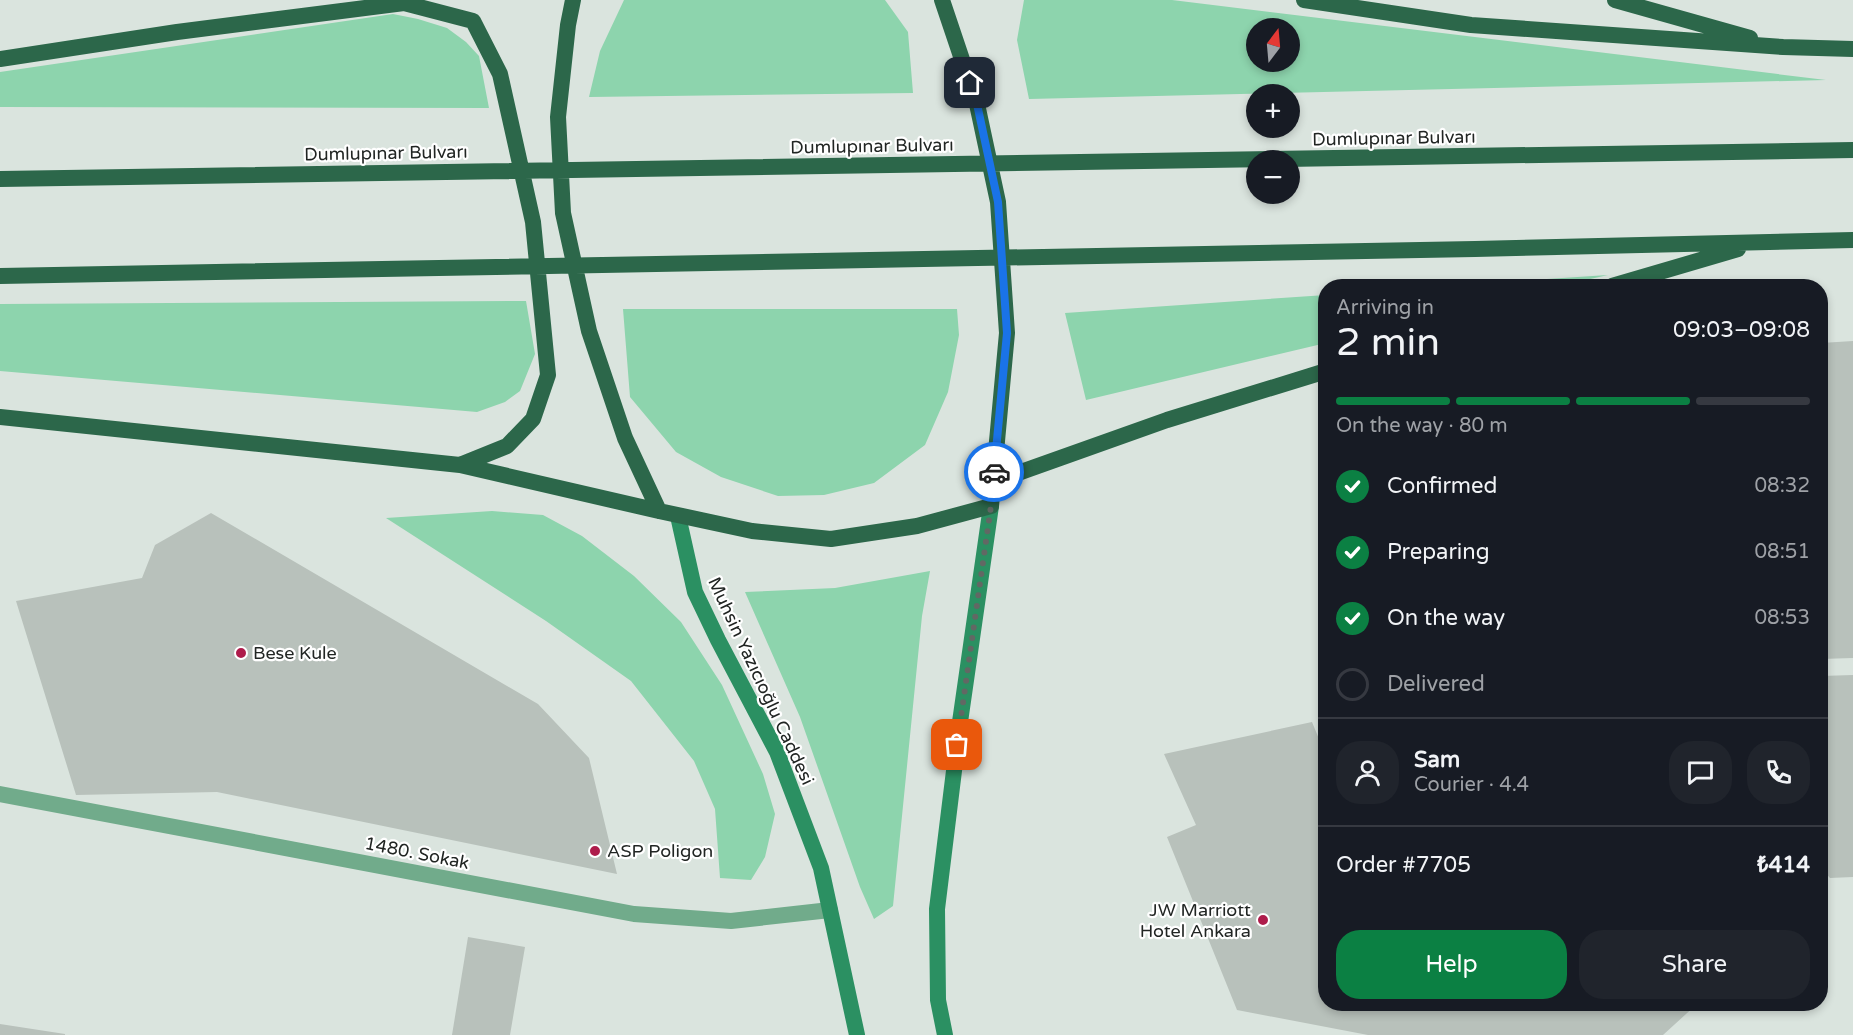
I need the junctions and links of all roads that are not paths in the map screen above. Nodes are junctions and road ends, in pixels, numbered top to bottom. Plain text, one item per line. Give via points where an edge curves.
1 (573, 0) edge
2 (942, 0) edge
3 (1304, 0) edge
4 (1616, 0) edge
5 (410, 2) edge
6 (1783, 47) junction
7 (1853, 49) edge
8 (0, 58) edge
9 (1853, 145) edge
10 (1853, 150) edge
11 (1802, 151) junction
12 (0, 179) edge
13 (1853, 240) edge
14 (1761, 243) junction
15 (0, 276) edge
16 (1636, 279) edge
17 (1318, 373) edge
18 (0, 417) edge
19 (460, 465) junction
20 (993, 482) junction
21 (991, 506) junction
22 (659, 511) junction
23 (678, 516) junction
24 (0, 794) edge
25 (830, 910) junction
26 (857, 1035) edge
27 (945, 1035) edge

1 - 22 highway via 558,117 563,213 589,331 625,438
2 - 20 highway via 977,104 998,202 1007,333
3 - 6 highway via 1471,25
4 - 6 highway
5 - 8 highway
5 - 19 highway via 474,21 500,74 533,222 548,375 532,419 507,446
6 - 7 highway
9 - 11 highway
10 - 11 highway, Dumlupınar Bulvarı
11 - 12 highway, Dumlupınar Bulvarı
13 - 14 highway
14 - 15 highway
14 - 16 highway
17 - 20 highway via 1167,420
18 - 19 highway
19 - 22 highway
20 - 21 highway
21 - 23 highway via 917,526 831,539 752,531
21 - 27 main road via 937,909 939,1000
22 - 23 highway
23 - 25 main road, Muhsin Yazıcıoğlu Caddesi via 696,592 777,752 821,868
24 - 25 street, 1480. Sokak via 634,914 731,921
25 - 26 main road, Muhsin Yazıcıoğlu Caddesi

